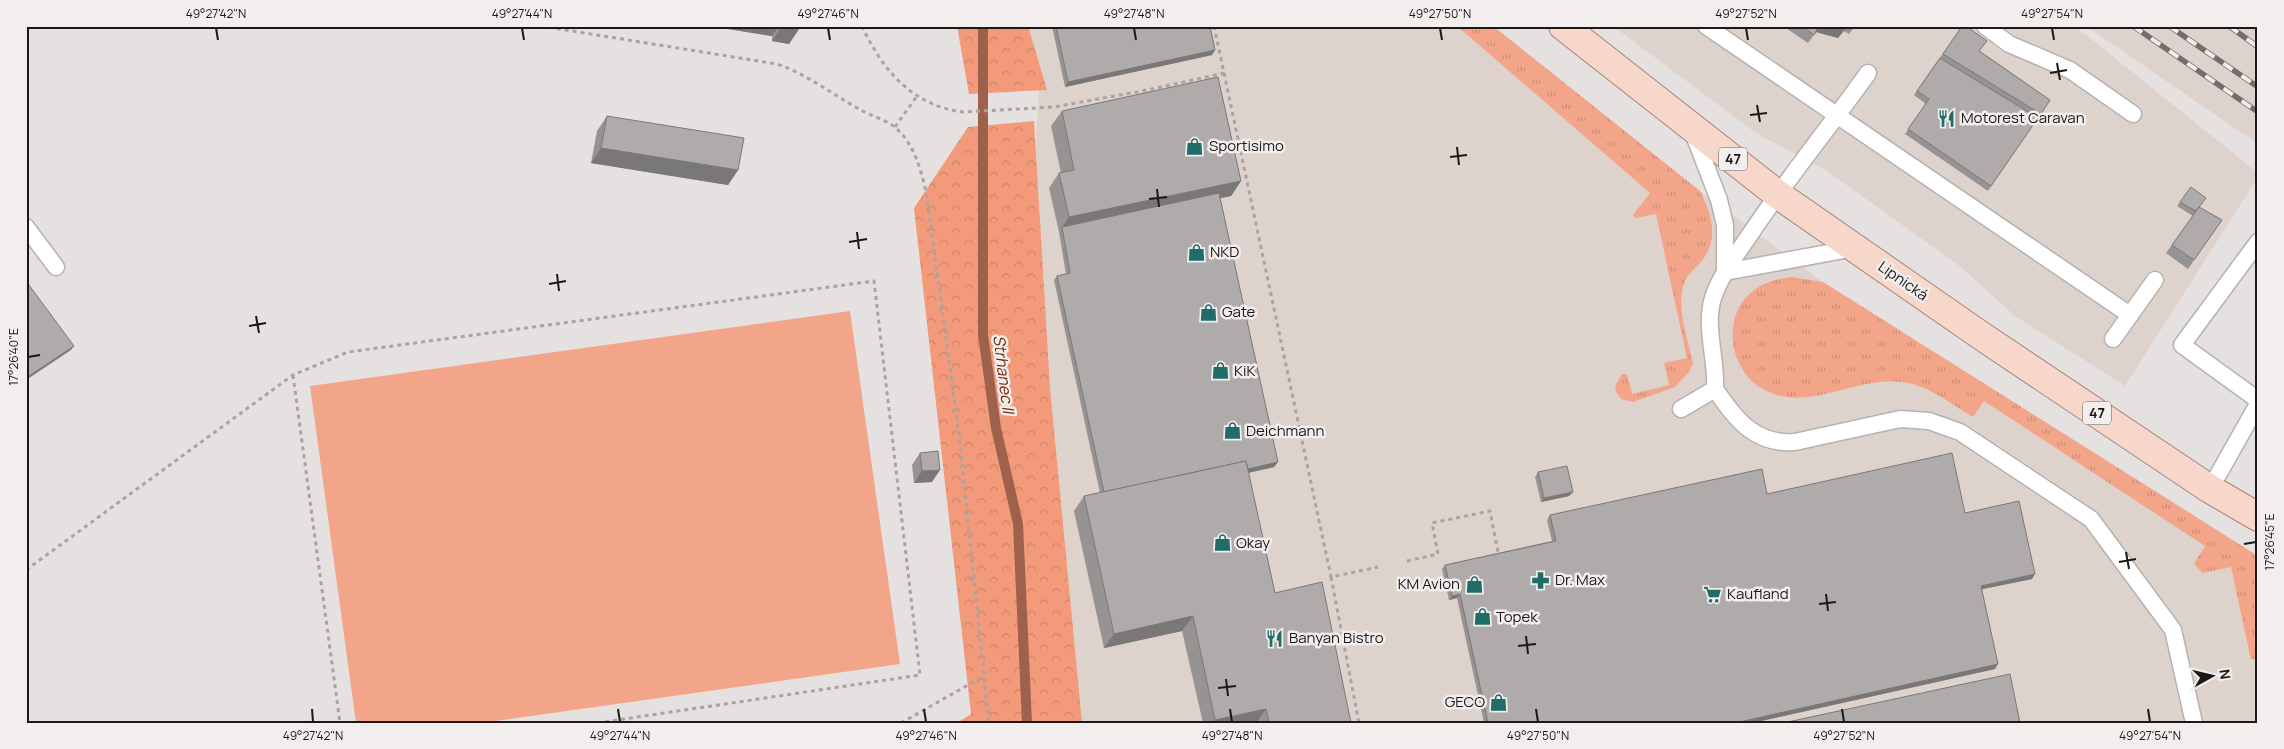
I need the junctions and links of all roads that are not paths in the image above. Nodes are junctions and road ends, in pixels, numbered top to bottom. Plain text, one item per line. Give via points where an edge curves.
1 (1563, 26) edge
2 (1706, 26) edge
3 (1985, 26) edge
4 (1868, 74) dead end
5 (2133, 114) dead end
6 (1837, 117) junction
7 (1690, 125) junction
8 (1777, 194) junction
9 (26, 227) edge
10 (2258, 242) edge
11 (1855, 248) junction
12 (56, 267) dead end
13 (1725, 272) junction
14 (2155, 280) dead end
15 (2130, 314) junction
16 (2113, 339) dead end
17 (1715, 389) junction
18 (2258, 402) edge
19 (1681, 409) dead end
20 (2210, 488) junction
21 (2258, 517) edge
22 (2194, 723) edge

1 - 7 main road, Lipnická / 47
2 - 6 lane
3 - 5 lane via 2010,44 2070,70
4 - 6 lane
6 - 8 lane
6 - 15 lane
7 - 8 main road, Lipnická / 47
7 - 13 lane via 1719,200 1725,225
8 - 11 main road, Lipnická / 47
8 - 13 lane
9 - 12 lane
10 - 18 lane via 2182,345
11 - 13 lane
11 - 20 main road, Lipnická / 47
13 - 17 lane via 1713,299 1710,324
14 - 15 lane
15 - 16 lane
17 - 19 lane
17 - 22 lane via 1731,413 1748,429 1780,443 1900,419 1942,425 1960,432 2091,519 2173,630
18 - 20 lane
20 - 21 main road, Lipnická / 47

